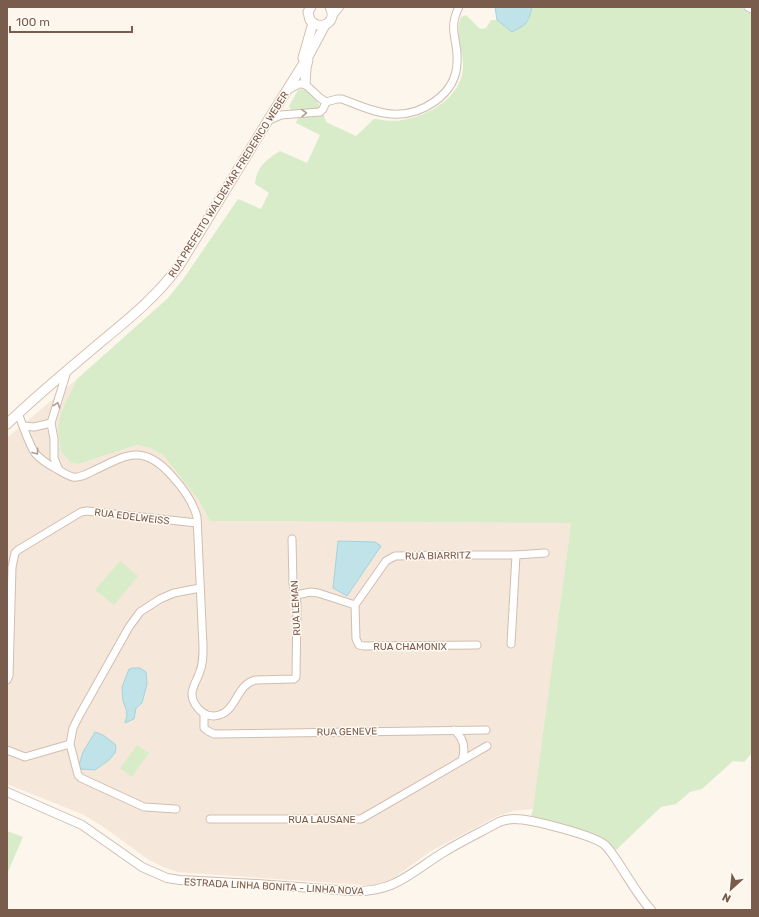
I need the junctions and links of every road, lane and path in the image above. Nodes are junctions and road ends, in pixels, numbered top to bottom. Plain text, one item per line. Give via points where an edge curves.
1 (339, 7) edge
2 (459, 7) edge
3 (748, 7) edge
4 (307, 9) edge
5 (752, 9) edge
6 (331, 12) edge
7 (313, 23) junction
8 (325, 25) junction
9 (309, 55) junction
10 (301, 67) junction
11 (305, 84) junction
12 (287, 90) junction
13 (326, 102) junction
14 (267, 122) junction
15 (67, 371) junction
16 (18, 413) junction
17 (51, 423) junction
18 (7, 424) edge
19 (24, 426) junction
20 (58, 470) junction
21 (197, 523) junction
22 (292, 539) dead end
23 (546, 554) dead end
24 (516, 555) junction
25 (200, 588) junction
26 (296, 594) junction
27 (355, 605) junction
28 (511, 644) dead end
29 (477, 645) dead end
30 (7, 680) edge
31 (204, 714) junction
32 (454, 730) junction
33 (486, 730) dead end
34 (70, 744) junction
35 (487, 746) dead end
36 (7, 750) edge
37 (462, 760) junction
38 (7, 792) edge
39 (176, 809) dead end
40 (210, 819) dead end
41 (651, 910) edge

1 - 6 street
2 - 13 street via 453,24 458,62 456,70 449,87 432,103 416,111 391,114 342,99
3 - 5 street
4 - 7 main road
6 - 8 main road, RUA PREFEITO WALDEMAR FREDERICO WEBER
7 - 8 main road
7 - 10 main road, RUA PREFEITO WALDEMAR FREDERICO WEBER
8 - 9 main road, RUA PREFEITO WALDEMAR FREDERICO WEBER
9 - 10 main road, RUA PREFEITO WALDEMAR FREDERICO WEBER
9 - 11 main road
10 - 12 main road, RUA PREFEITO WALDEMAR FREDERICO WEBER
11 - 12 street
11 - 13 street
12 - 14 main road, RUA PREFEITO WALDEMAR FREDERICO WEBER
14 -> 13 street via 281,115 320,112
14 - 15 main road, RUA PREFEITO WALDEMAR FREDERICO WEBER via 168,282
15 - 16 main road, RUA PREFEITO WALDEMAR FREDERICO WEBER
17 -> 15 street
16 - 18 main road, RUA PREFEITO WALDEMAR FREDERICO WEBER
16 - 19 street
17 - 19 street via 34,427
17 - 20 street via 54,458
19 -> 20 street via 34,452
20 - 21 street via 74,477 82,476 129,455 148,457 165,469 185,492 194,508
21 - 25 street
21 - 30 street, RUA EDELWEISS via 87,511 81,512 18,550 12,567
22 - 26 street, RUA LEMAN via 293,584
23 - 24 street, RUA BIARRITZ
24 - 27 street, RUA BIARRITZ via 395,556 386,561
24 - 28 street
25 - 31 street via 202,667 192,695 196,706
25 - 34 street via 174,593 140,612 79,716 73,728
26 - 27 street via 318,593
26 - 31 street, RUA LEMAN via 296,677 251,681 226,713 213,716
27 - 29 street, RUA CHAMONIX via 356,639 357,643 363,646
31 - 32 street, RUA GENEVE via 204,728 214,734
32 - 33 street, RUA GENEVE
32 - 37 street via 464,744
34 - 36 street via 25,757
34 - 39 street via 81,778 144,807
35 - 37 street, RUA LAUSANE
37 - 40 street, RUA LAUSANE via 361,819
38 - 41 street, ESTRADA LINHA BONITA - LINHA NOVA via 82,825 142,867 167,878 367,892 402,881 445,851 499,822 507,819 534,822 597,839 613,855

